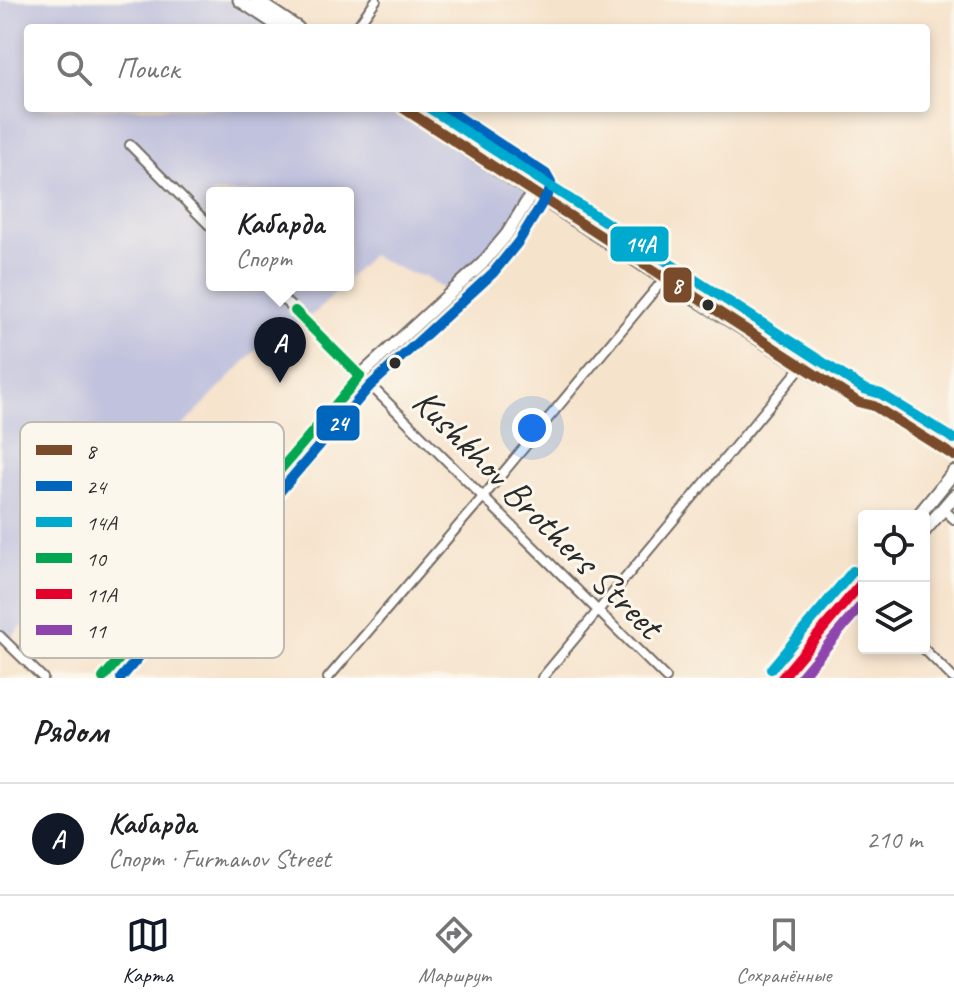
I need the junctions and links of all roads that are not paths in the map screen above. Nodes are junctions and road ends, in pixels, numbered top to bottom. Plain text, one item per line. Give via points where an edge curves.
1 (239, 0) edge
2 (256, 0) edge
3 (376, 0) edge
4 (275, 24) edge
5 (292, 24) edge
6 (359, 24) edge
7 (410, 112) edge
8 (425, 112) edge
9 (130, 145) dead end
10 (535, 189) junction
11 (206, 222) edge
12 (664, 279) junction
13 (275, 291) edge
14 (802, 366) junction
15 (360, 376) junction
16 (874, 406) junction
17 (954, 456) edge
18 (284, 465) edge
19 (954, 472) edge
20 (954, 496) edge
21 (483, 497) junction
22 (943, 509) junction
23 (923, 510) edge
24 (954, 519) edge
25 (930, 524) edge
26 (862, 582) edge
27 (858, 603) edge
28 (599, 612) junction
29 (0, 636) edge
30 (929, 654) edge
31 (20, 656) edge
32 (23, 658) edge
33 (120, 658) edge
34 (801, 676) edge
35 (43, 678) edge
36 (103, 678) edge
37 (328, 678) edge
38 (542, 678) edge
39 (666, 678) edge
40 (782, 678) edge
41 (953, 678) edge

1 - 4 main road
2 - 5 main road
3 - 6 street
7 - 10 main road
8 - 10 main road
9 - 11 street
10 - 12 main road
10 - 15 main road via 482,264
10 - 16 main road via 863,393
12 - 14 main road
12 - 21 street
13 - 15 street, Kushkhov Brothers Street
14 - 16 main road via 858,402
14 - 28 street
15 - 18 main road
15 - 21 street, Kushkhov Brothers Street
16 - 17 main road
19 - 23 main road
20 - 22 main road
21 - 28 street, Kushkhov Brothers Street
21 - 37 street
22 - 24 street
22 - 25 main road
26 - 40 main road
27 - 34 main road
28 - 38 street
28 - 39 street, Kushkhov Brothers Street
29 - 31 street
30 - 41 street
32 - 35 street
33 - 36 main road

